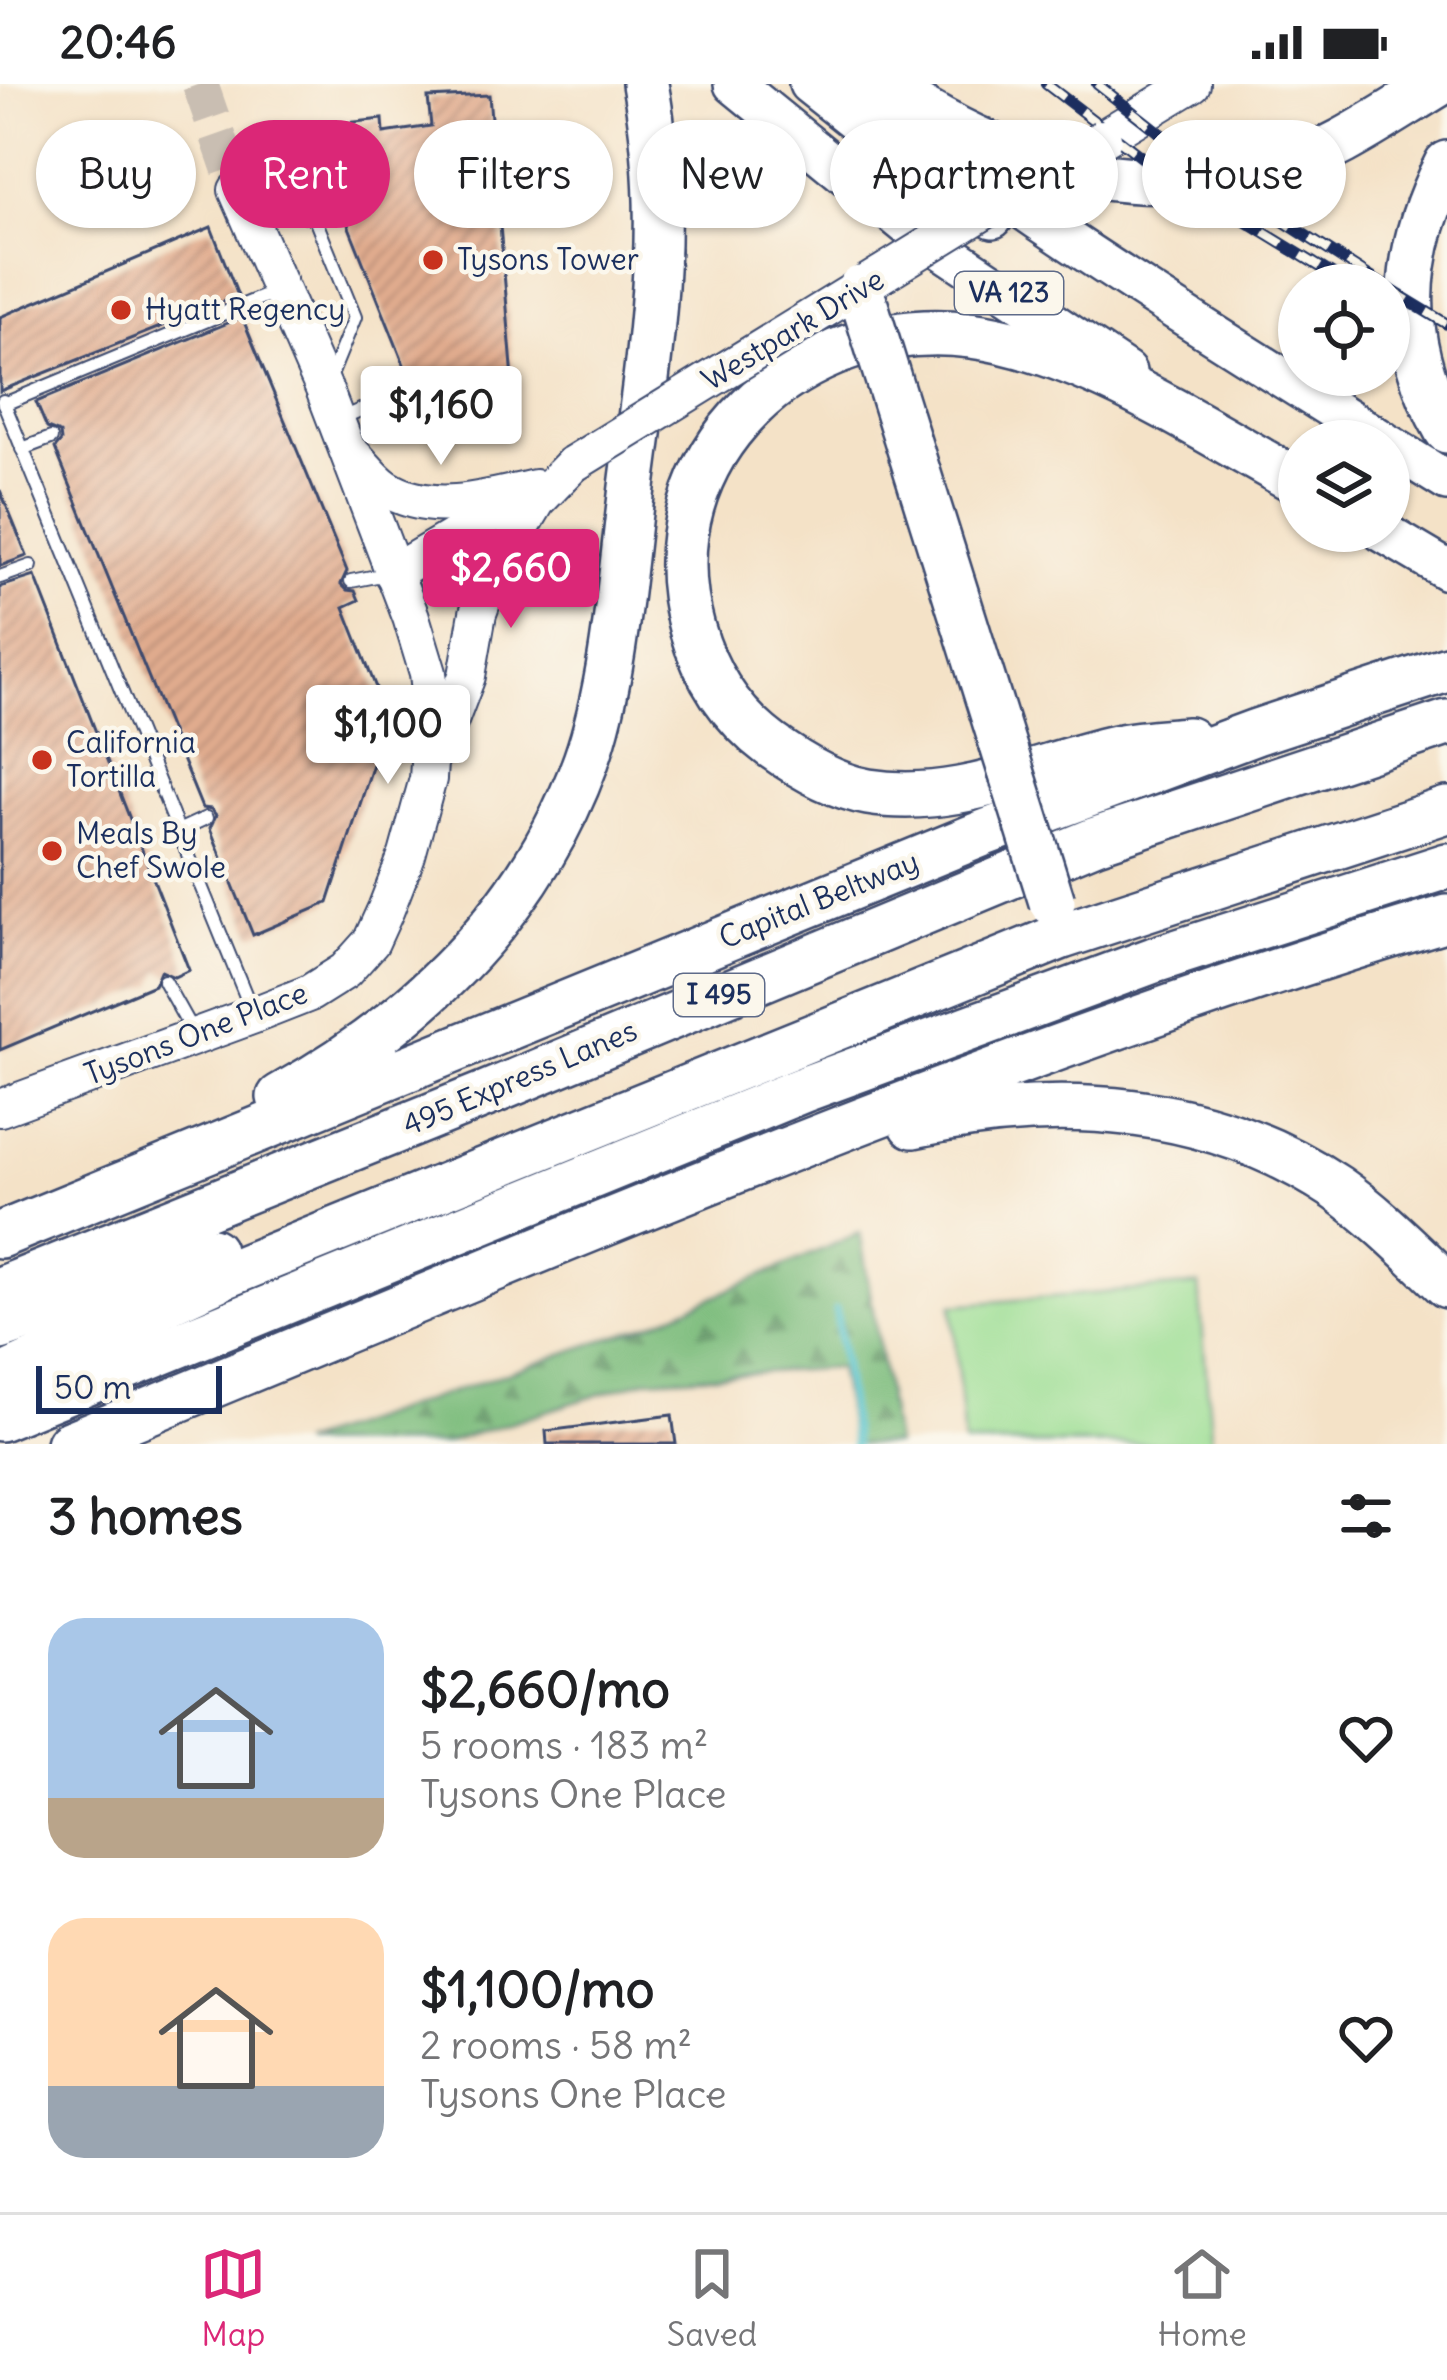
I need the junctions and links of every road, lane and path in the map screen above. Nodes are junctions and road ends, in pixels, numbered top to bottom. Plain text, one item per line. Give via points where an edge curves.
1 (645, 84) edge
2 (734, 84) edge
3 (809, 84) edge
4 (856, 84) edge
5 (882, 84) edge
6 (1438, 84) edge
7 (1186, 85) edge
8 (1447, 164) edge
9 (252, 228) tunnel mouth
10 (319, 228) edge
11 (1082, 251) junction
12 (860, 289) junction
13 (279, 290) junction
14 (413, 387) dead end
15 (3, 402) edge
16 (335, 419) junction
17 (1350, 420) edge
18 (1447, 430) edge
19 (51, 438) dead end
20 (22, 449) junction
21 (1410, 458) edge
22 (573, 464) junction
23 (1278, 469) edge
24 (1278, 471) edge
25 (1447, 481) edge
26 (535, 488) junction
27 (1410, 548) edge
28 (31, 566) dead end
29 (1447, 571) edge
30 (393, 573) junction
31 (0, 577) edge
32 (351, 581) dead end
33 (1447, 669) edge
34 (1447, 723) edge
35 (1256, 732) junction
36 (428, 779) junction
37 (1447, 779) edge
38 (1447, 810) edge
39 (206, 818) dead end
40 (178, 831) junction
41 (1447, 866) edge
42 (1056, 916) junction
43 (1447, 918) edge
44 (164, 981) dead end
45 (254, 1015) junction
46 (196, 1037) junction
47 (0, 1108) edge
48 (769, 1156) junction
49 (99, 1193) junction
50 (0, 1235) edge
51 (1447, 1285) edge
52 (0, 1290) edge
53 (0, 1327) edge
54 (0, 1378) edge
55 (0, 1418) edge
56 (69, 1444) edge

1 - 49 highway via 660,202 653,328 605,686 586,760 554,832 500,921 380,1033 285,1094
2 - 23 main road, VA 123 via 912,229
3 - 11 main road via 930,180 1011,230
4 - 11 main road, VA 123
5 - 6 highway via 1014,158 1143,183 1278,169
7 - 12 street, Westpark Drive, bridge
8 - 18 highway via 1419,229 1409,295 1423,380
9 - 13 street, Tysons One Place
10 - 16 lane via 355,317
11 - 17 main road, VA 123
12 - 22 street, Westpark Drive, bridge
12 - 42 highway, bridge
13 - 15 lane
13 - 16 street, Tysons One Place
14 - 16 lane
15 - 20 lane
16 - 26 street via 386,488 422,502
16 - 30 street, Tysons One Place
19 - 20 lane
20 - 40 lane
21 - 25 main road, VA 123
22 - 26 street, Westpark Drive
22 - 36 street via 537,501 491,578 467,676
24 - 35 highway via 1062,359 974,335 896,333 813,361 738,417 704,474 683,540 684,600 719,690 750,730 835,782 886,794 961,792 1118,748
26 - 30 street, Westpark Drive
27 - 29 main road
28 - 31 lane
30 - 32 lane
30 - 36 street, Tysons One Place via 428,673
33 - 35 highway, Capital Beltway / I 495
34 - 52 highway, 495 Express Lanes / I 495 via 1096,840
35 - 49 highway, Capital Beltway / I 495 via 941,850
36 - 45 street, Tysons One Place via 370,943 346,971
37 - 42 highway
38 - 42 highway
39 - 40 lane
40 - 45 lane
41 - 55 highway via 1154,960 824,1081
42 - 53 highway via 967,942 214,1250
42 - 54 highway
43 - 48 highway via 1101,1032
44 - 46 lane
45 - 46 street, Tysons One Place
46 - 47 street, Tysons One Place
48 - 51 highway via 1024,1108 1093,1106 1157,1117 1245,1138 1292,1161 1384,1225
48 - 56 highway
49 - 50 highway, Capital Beltway / I 495

